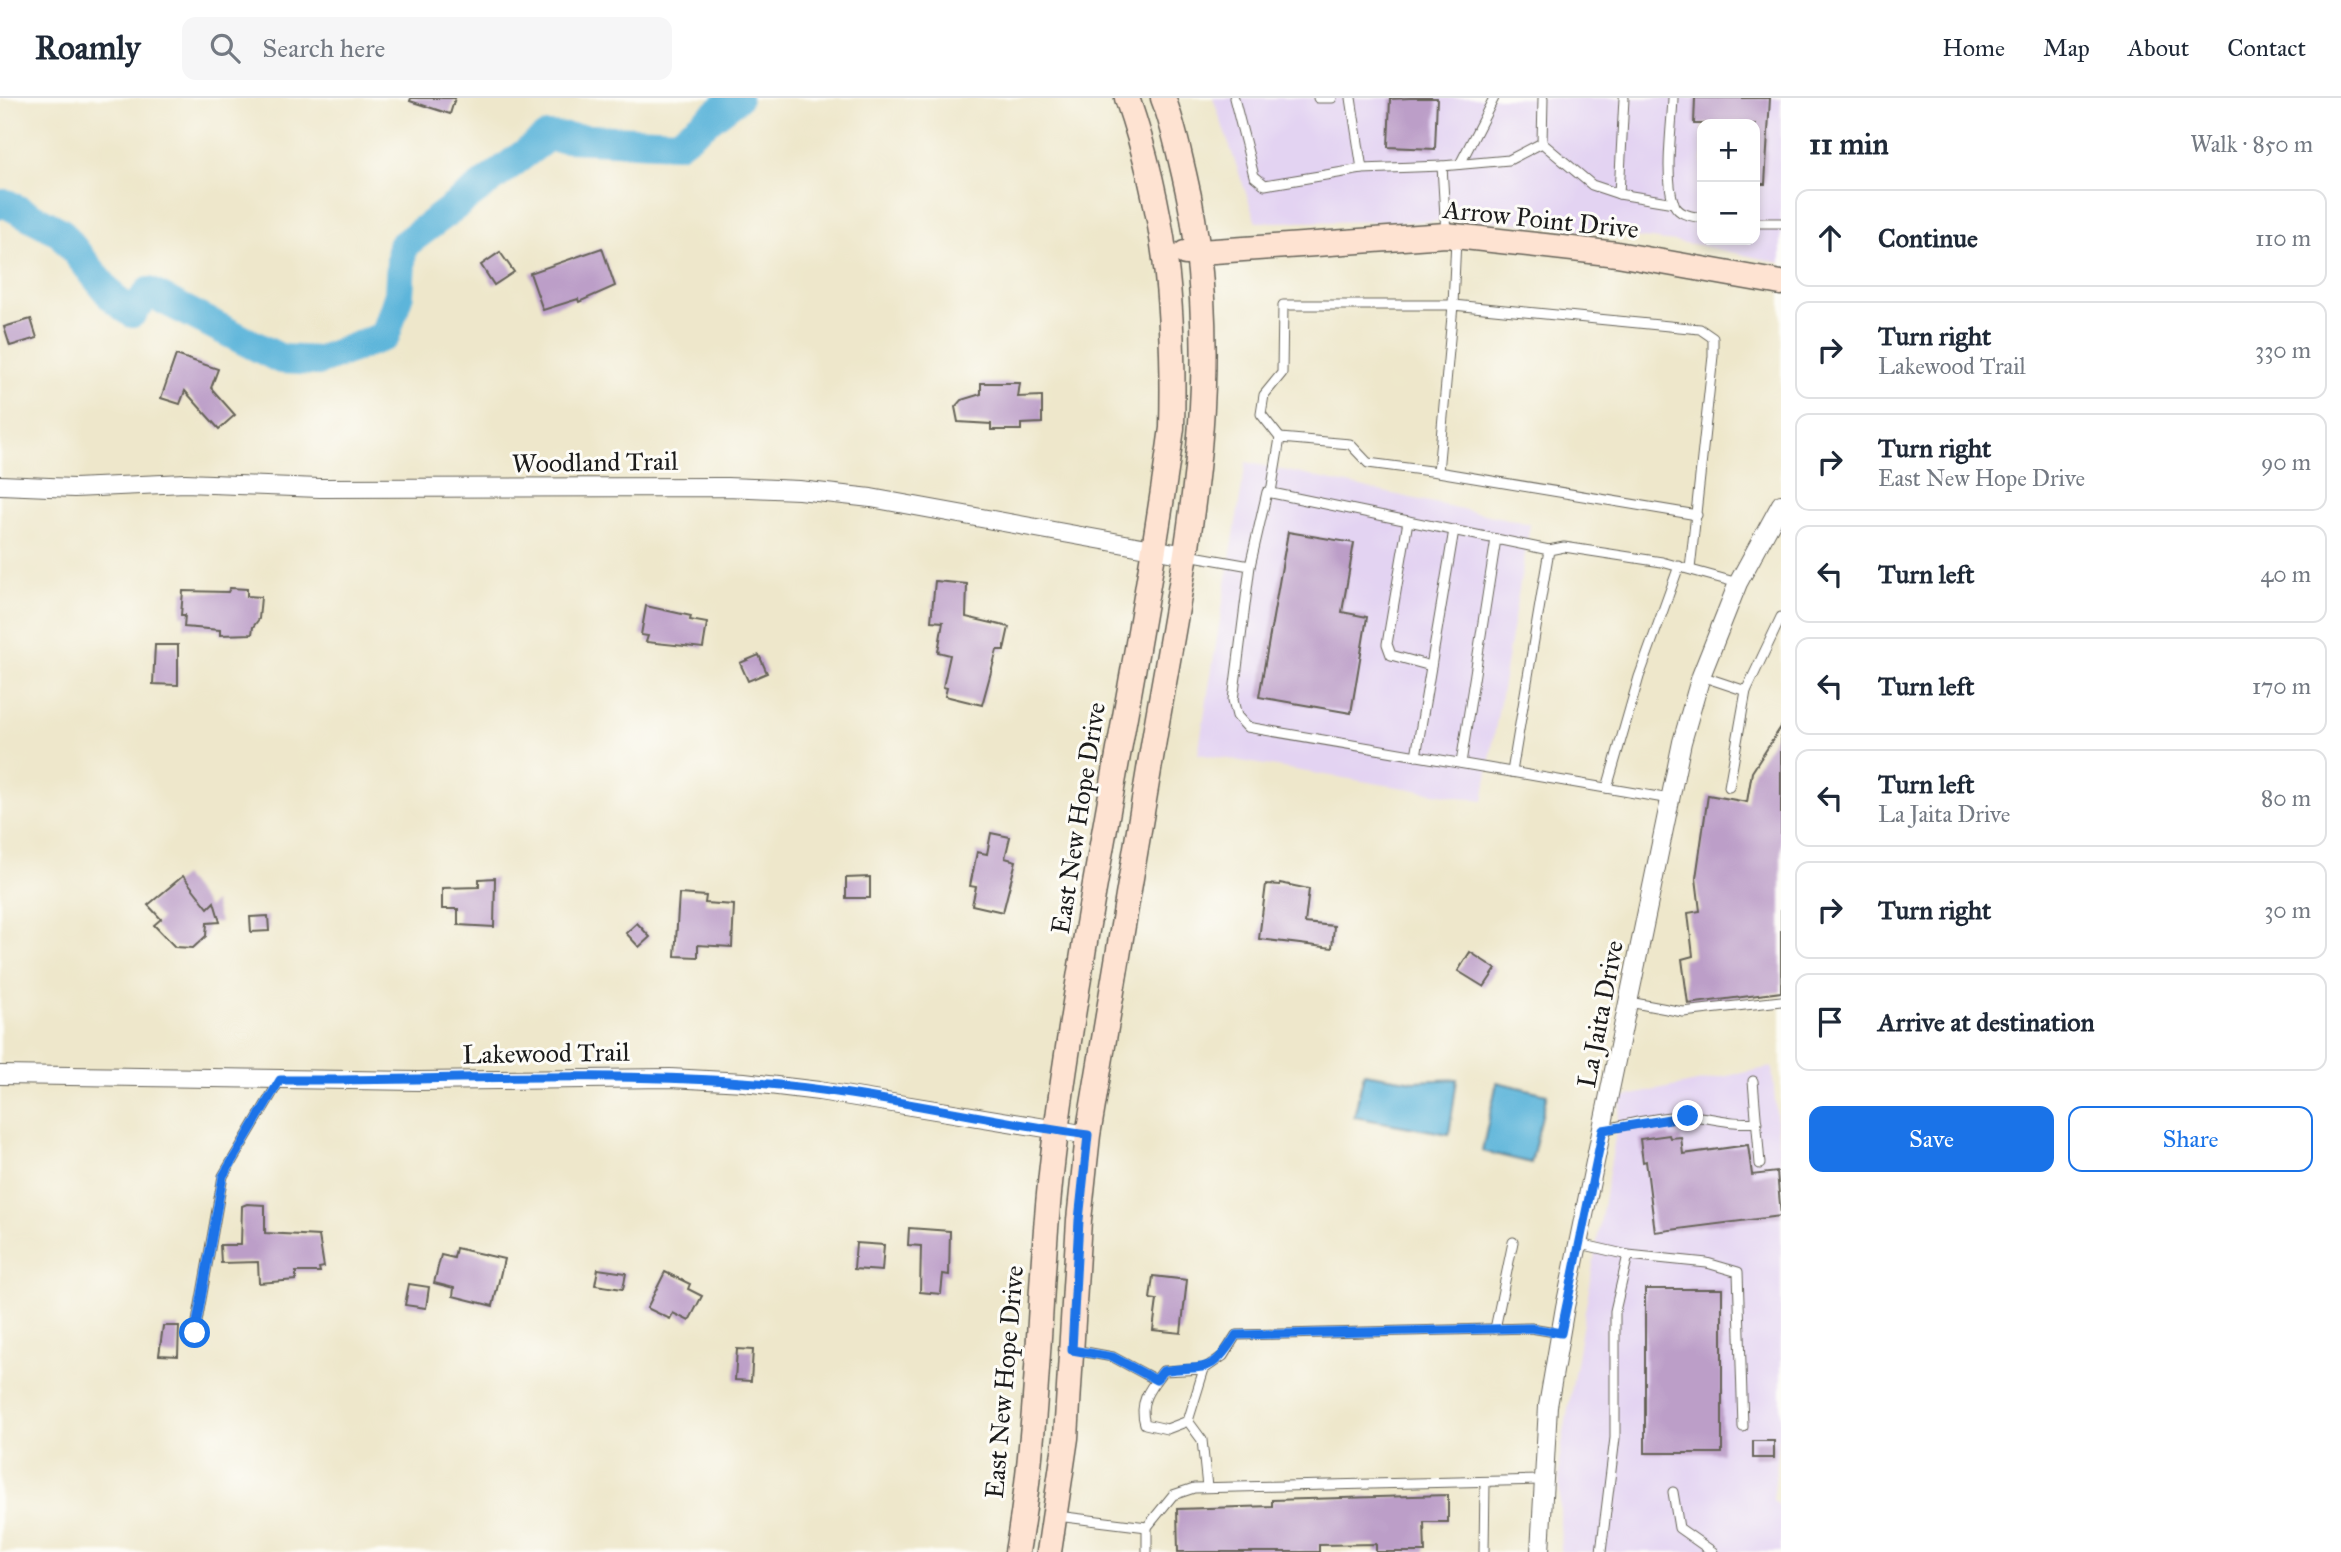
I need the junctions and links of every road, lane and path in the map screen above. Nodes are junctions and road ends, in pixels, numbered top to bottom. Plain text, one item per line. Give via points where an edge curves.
1 (1127, 98) edge
2 (1163, 98) edge
3 (1234, 98) edge
4 (1318, 98) edge
5 (1332, 98) edge
6 (1351, 98) edge
7 (1494, 98) edge
8 (1543, 98) edge
9 (1624, 98) edge
10 (1673, 98) edge
11 (1542, 143) junction
12 (1460, 164) junction
13 (1442, 166) junction
14 (1362, 169) junction
15 (1619, 194) junction
16 (1674, 203) junction
17 (1697, 217) edge
18 (1760, 223) edge
19 (1781, 223) edge
20 (1451, 236) junction
21 (1200, 252) junction
22 (1167, 254) junction
23 (1781, 283) edge
24 (1453, 305) junction
25 (1280, 438) junction
26 (1438, 472) junction
27 (0, 485) edge
28 (1271, 492) junction
29 (1781, 504) edge
30 (1697, 515) junction
31 (1408, 521) junction
32 (1454, 530) junction
33 (1496, 538) junction
34 (1154, 549) junction
35 (1549, 550) junction
36 (1186, 555) junction
37 (1250, 566) junction
38 (1679, 566) junction
39 (1690, 569) junction
40 (1738, 583) junction
41 (1781, 617) edge
42 (1432, 666) junction
43 (1701, 676) junction
44 (1746, 691) junction
45 (1416, 756) junction
46 (1461, 764) junction
47 (1512, 772) junction
48 (1729, 787) dead end
49 (1607, 788) junction
50 (1670, 799) junction
51 (1629, 1002) junction
52 (1781, 1002) edge
53 (0, 1075) edge
54 (280, 1080) junction
55 (1754, 1081) dead end
56 (1756, 1122) junction
57 (1603, 1130) junction
58 (1056, 1131) junction
59 (1088, 1135) junction
60 (1760, 1164) dead end
61 (1513, 1242) dead end
62 (1580, 1244) junction
63 (1628, 1255) junction
64 (1495, 1329) junction
65 (195, 1333) dead end
66 (1561, 1333) junction
67 (1072, 1350) junction
68 (1204, 1369) junction
69 (1156, 1380) junction
70 (1188, 1421) junction
71 (1743, 1427) dead end
72 (1542, 1480) junction
73 (1485, 1482) junction
74 (1207, 1487) junction
75 (1673, 1492) dead end
76 (1055, 1516) junction
77 (1147, 1527) junction
78 (1017, 1552) edge
79 (1049, 1552) edge
80 (1147, 1552) edge
81 (1484, 1552) edge
82 (1540, 1552) edge
83 (1601, 1552) edge
84 (1713, 1552) edge

1 - 22 street, East New Hope Drive via 1145,150
2 - 21 street
3 - 14 lane via 1254,176 1265,185
4 - 5 lane
6 - 14 lane
7 - 12 lane
8 - 11 lane
9 - 15 lane
10 - 16 lane via 1670,175
11 - 12 lane via 1509,160
11 - 15 lane via 1592,185
12 - 13 lane
13 - 14 lane
13 - 20 lane
15 - 16 lane
16 - 17 lane via 1686,215
18 - 19 lane
20 - 21 street, Arrow Point Drive
20 - 23 street, Arrow Point Drive via 1617,254
20 - 24 lane
21 - 22 street, Arrow Point Drive
21 - 36 street via 1205,397
22 - 34 street, East New Hope Drive via 1172,428
24 - 25 lane via 1283,305 1282,373 1264,395 1261,414
24 - 26 lane
24 - 30 lane via 1700,329 1713,338
25 - 26 lane via 1350,444 1368,463
25 - 28 lane
26 - 30 lane
27 - 34 street, Woodland Trail via 727,486 871,498
28 - 31 lane
28 - 37 lane via 1267,492
29 - 40 street, La Jaita Drive
30 - 39 lane
31 - 32 lane
31 - 42 lane via 1387,644 1391,655
32 - 33 lane
32 - 42 lane
33 - 35 lane
33 - 46 lane
34 - 36 street, Woodland Trail
34 - 58 street, East New Hope Drive
35 - 38 lane via 1564,548
35 - 47 lane
36 - 37 lane
36 - 59 street
37 - 45 lane via 1233,700 1237,716 1247,727
38 - 39 lane
38 - 49 lane via 1639,677
39 - 40 lane
40 - 43 street, La Jaita Drive
41 - 44 lane
42 - 45 lane
43 - 44 lane
43 - 50 street, La Jaita Drive
44 - 48 lane
45 - 46 lane
46 - 47 lane
47 - 49 lane
49 - 50 lane
50 - 51 street, La Jaita Drive
51 - 52 lane via 1683,1012
51 - 57 street, La Jaita Drive
53 - 54 street, Lakewood Trail
54 - 58 street, Lakewood Trail via 670,1078 744,1082
54 - 65 lane via 223,1176
55 - 56 lane
56 - 57 lane via 1732,1125 1688,1116
56 - 60 lane
57 - 62 street, La Jaita Drive
58 - 59 street, Lakewood Trail
58 - 78 street, East New Hope Drive via 1034,1433
59 - 67 street
61 - 64 lane
62 - 63 lane
62 - 66 street, La Jaita Drive
63 - 71 lane via 1707,1263 1738,1272
63 - 83 lane via 1615,1311 1615,1438
64 - 66 lane
64 - 68 lane via 1236,1335 1223,1356
66 - 72 street, La Jaita Drive via 1548,1406
67 - 69 lane via 1113,1357
67 - 76 street
68 - 69 lane via 1163,1371
68 - 70 lane
69 - 70 lane via 1141,1411 1145,1424 1167,1429
70 - 74 lane via 1202,1440
72 - 73 lane
72 - 82 street, La Jaita Drive
73 - 74 lane
73 - 81 lane
74 - 77 lane via 1173,1494
75 - 84 lane via 1679,1528
76 - 77 lane
76 - 79 street
77 - 80 lane

